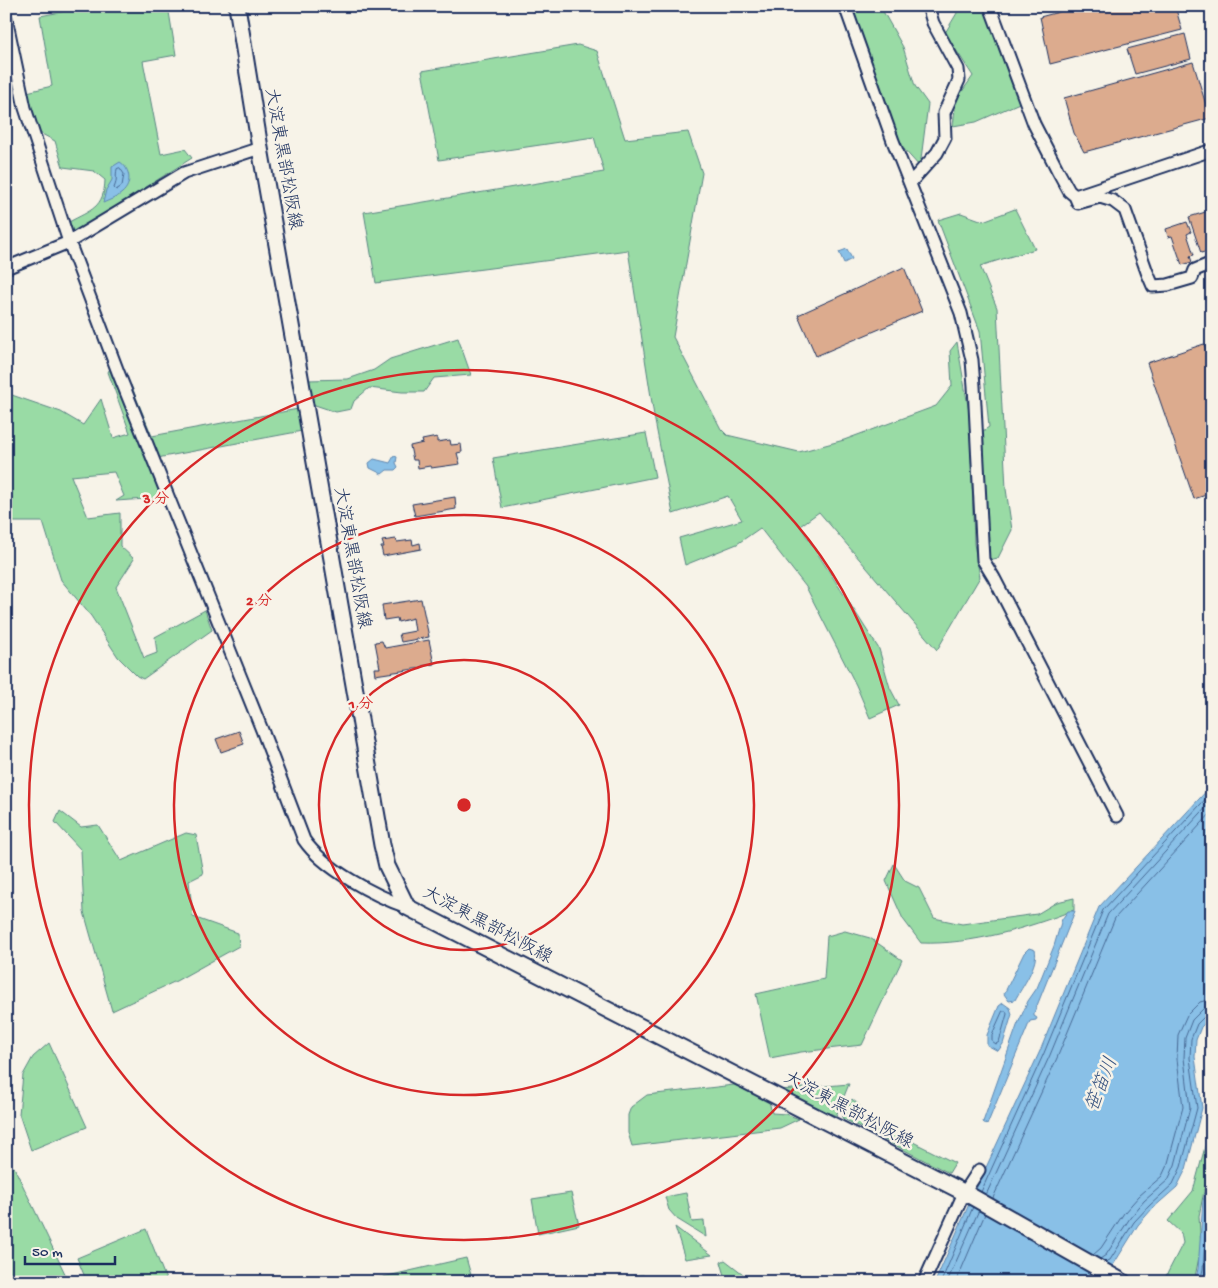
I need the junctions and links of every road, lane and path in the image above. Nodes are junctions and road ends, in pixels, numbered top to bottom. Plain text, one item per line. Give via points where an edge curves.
1 (237, 6) edge
2 (846, 6) edge
3 (928, 6) edge
4 (990, 6) edge
5 (6, 18) edge
6 (260, 148) junction
7 (1212, 150) edge
8 (910, 183) junction
9 (1075, 196) junction
10 (69, 242) junction
11 (1212, 263) edge
12 (6, 268) edge
13 (1117, 816) dead end
14 (407, 907) junction
15 (979, 1170) dead end
16 (967, 1194) junction
17 (1117, 1278) edge
18 (924, 1282) edge

1 - 6 main road, 大淀東黒部松阪線
2 - 8 street
3 - 8 street via 933,23 958,69 959,80 944,113 945,138 937,153
4 - 9 street via 1034,124 1069,191
5 - 10 street via 25,108
6 - 10 street via 184,173
6 - 14 main road, 大淀東黒部松阪線 via 382,845 387,866
7 - 9 street
8 - 13 street via 968,338 974,386 983,560
9 - 11 street via 1078,203 1100,197 1125,210 1153,286 1192,278 1195,270
10 - 12 street
10 - 14 street via 304,840 320,859 387,900
14 - 16 main road, 大淀東黒部松阪線
15 - 16 street
16 - 17 main road, 大淀東黒部松阪線
16 - 18 street

